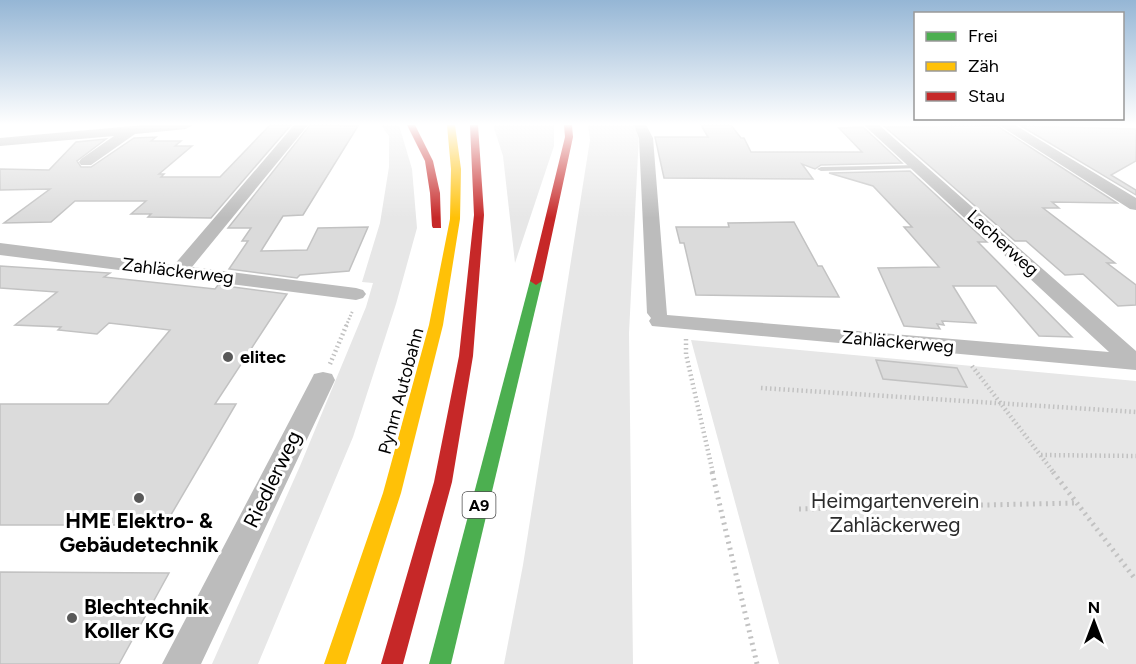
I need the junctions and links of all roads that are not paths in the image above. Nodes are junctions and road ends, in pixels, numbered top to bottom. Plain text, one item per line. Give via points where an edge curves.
1 (93, 156) edge
2 (275, 156) edge
3 (426, 156) edge
4 (455, 156) edge
5 (475, 156) edge
6 (565, 156) edge
7 (647, 156) edge
8 (906, 156) edge
9 (1056, 156) edge
10 (86, 162) dead end
11 (919, 167) junction
12 (821, 169) dead end
13 (1136, 205) edge
14 (0, 249) edge
15 (448, 250) junction
16 (179, 271) junction
17 (356, 294) road end
18 (1135, 362) edge
19 (323, 380) road end
20 (181, 664) edge
21 (335, 664) edge
22 (392, 664) edge
23 (440, 664) edge

1 - 10 street
2 - 16 street
3 - 15 highway via 435,193 435,221
4 - 15 highway, Pyhrn Autobahn via 455,219
5 - 22 highway via 478,215 466,356 443,482
6 - 23 highway, A9
7 - 18 street, Zahläckerweg via 659,317 685,323
8 - 11 street, Lacherweg
9 - 13 street
11 - 12 lane
11 - 18 street, Lacherweg
14 - 16 street, Zahläckerweg
15 - 21 highway, Pyhrn Autobahn via 436,325 392,493
16 - 17 street, Zahläckerweg
19 - 20 street, Riedlerweg

